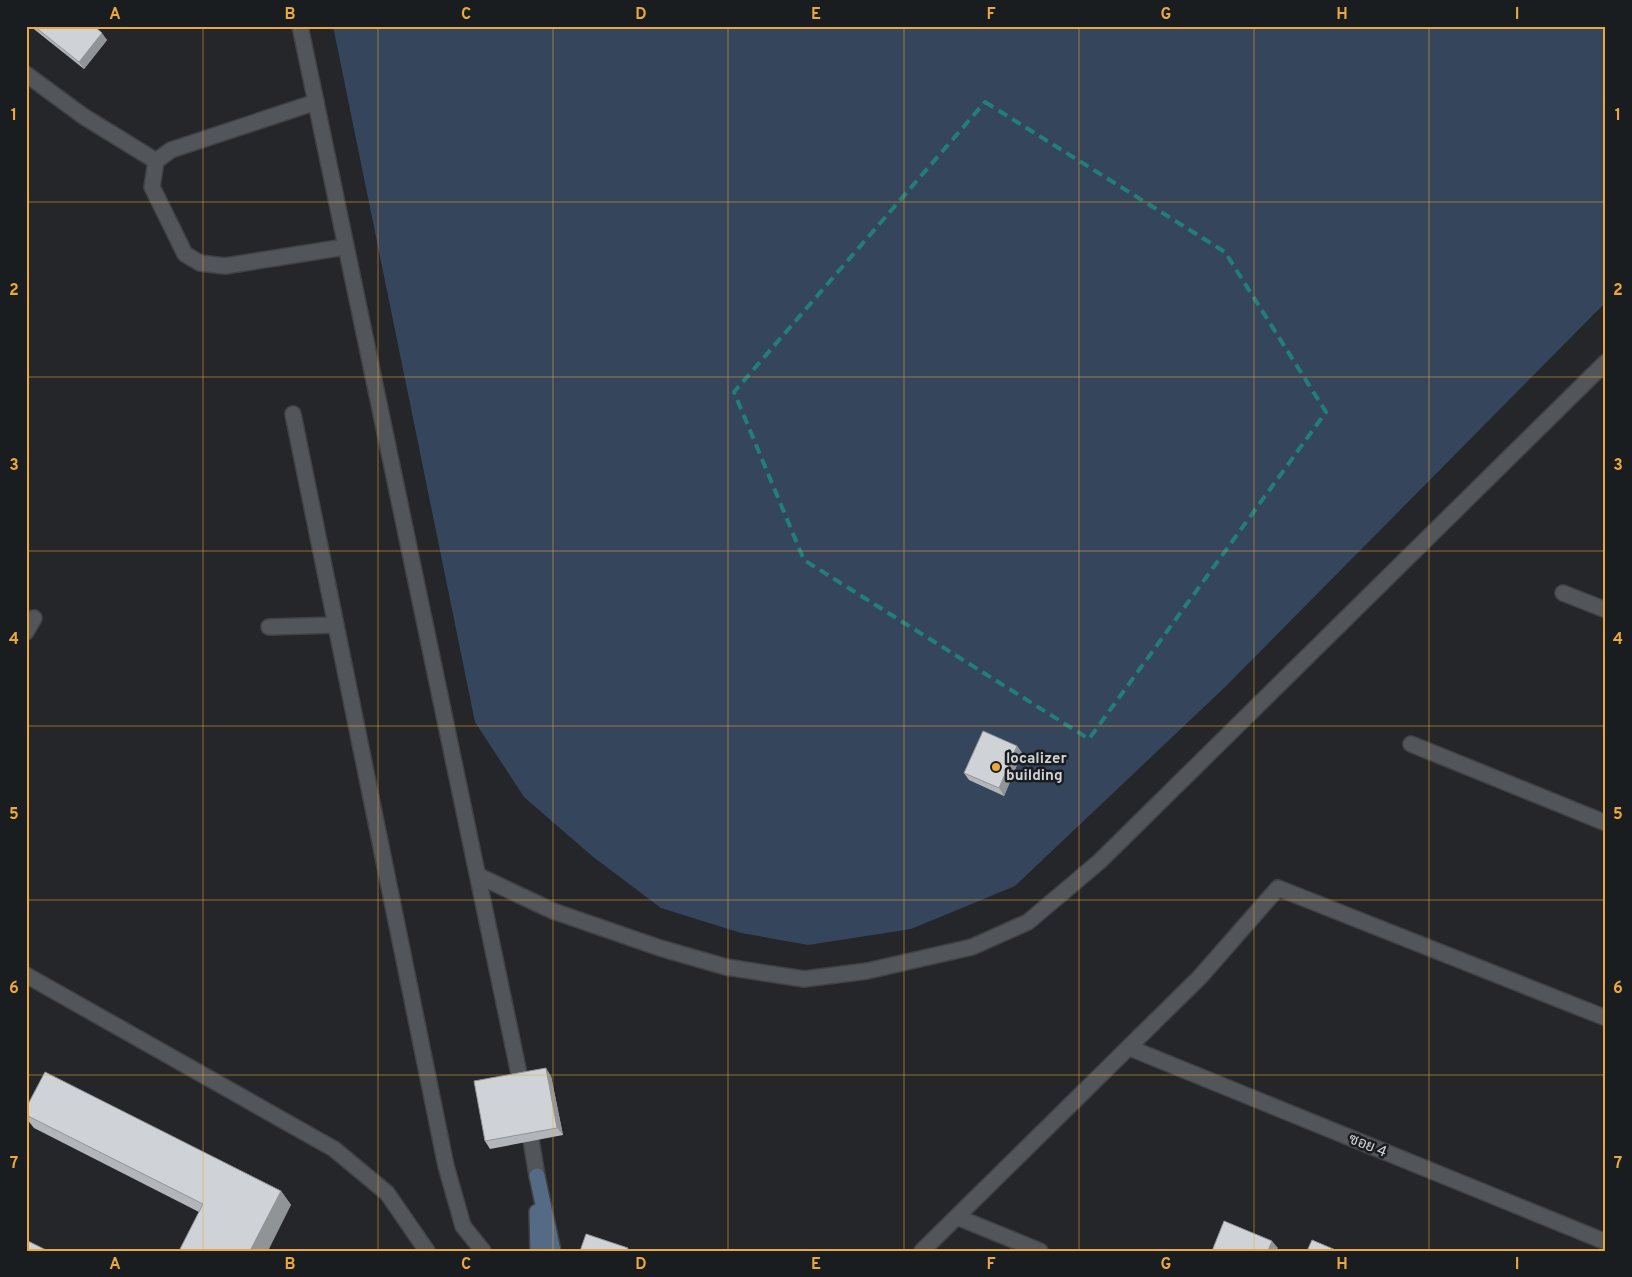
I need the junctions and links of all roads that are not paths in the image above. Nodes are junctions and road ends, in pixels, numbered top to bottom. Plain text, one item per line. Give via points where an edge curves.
1 (300, 26) edge
2 (26, 74) edge
3 (316, 102) junction
4 (156, 161) junction
5 (345, 247) junction
6 (1606, 362) edge
7 (293, 414) dead end
8 (1562, 593) dead end
9 (1606, 610) edge
10 (34, 618) dead end
11 (336, 625) junction
12 (269, 627) dead end
13 (26, 632) edge
14 (1411, 744) dead end
15 (1606, 823) edge
16 (480, 876) junction
17 (26, 975) edge
18 (1606, 1018) edge
19 (1130, 1048) junction
20 (537, 1176) junction
21 (957, 1217) junction
22 (1606, 1242) edge
23 (427, 1251) edge
24 (483, 1251) edge
25 (538, 1251) edge
26 (553, 1251) edge
27 (922, 1251) edge
28 (1040, 1251) edge

1 - 3 street
2 - 4 street via 83,116
3 - 4 street via 171,150
3 - 5 street
4 - 5 street via 152,187 185,254 200,263 225,266
5 - 16 street
6 - 16 street via 1100,861 1028,922 972,947 919,961 804,978 726,967 660,948 553,911
7 - 11 street
8 - 9 street
10 - 13 street
11 - 12 street
11 - 24 street via 446,1166 463,1226
14 - 15 street
16 - 20 street
17 - 23 street via 334,1149 387,1194
18 - 19 street via 1278,888 1200,977
19 - 21 street
19 - 22 street, ซอย 4
20 - 25 street
20 - 26 street
21 - 27 street
21 - 28 street

